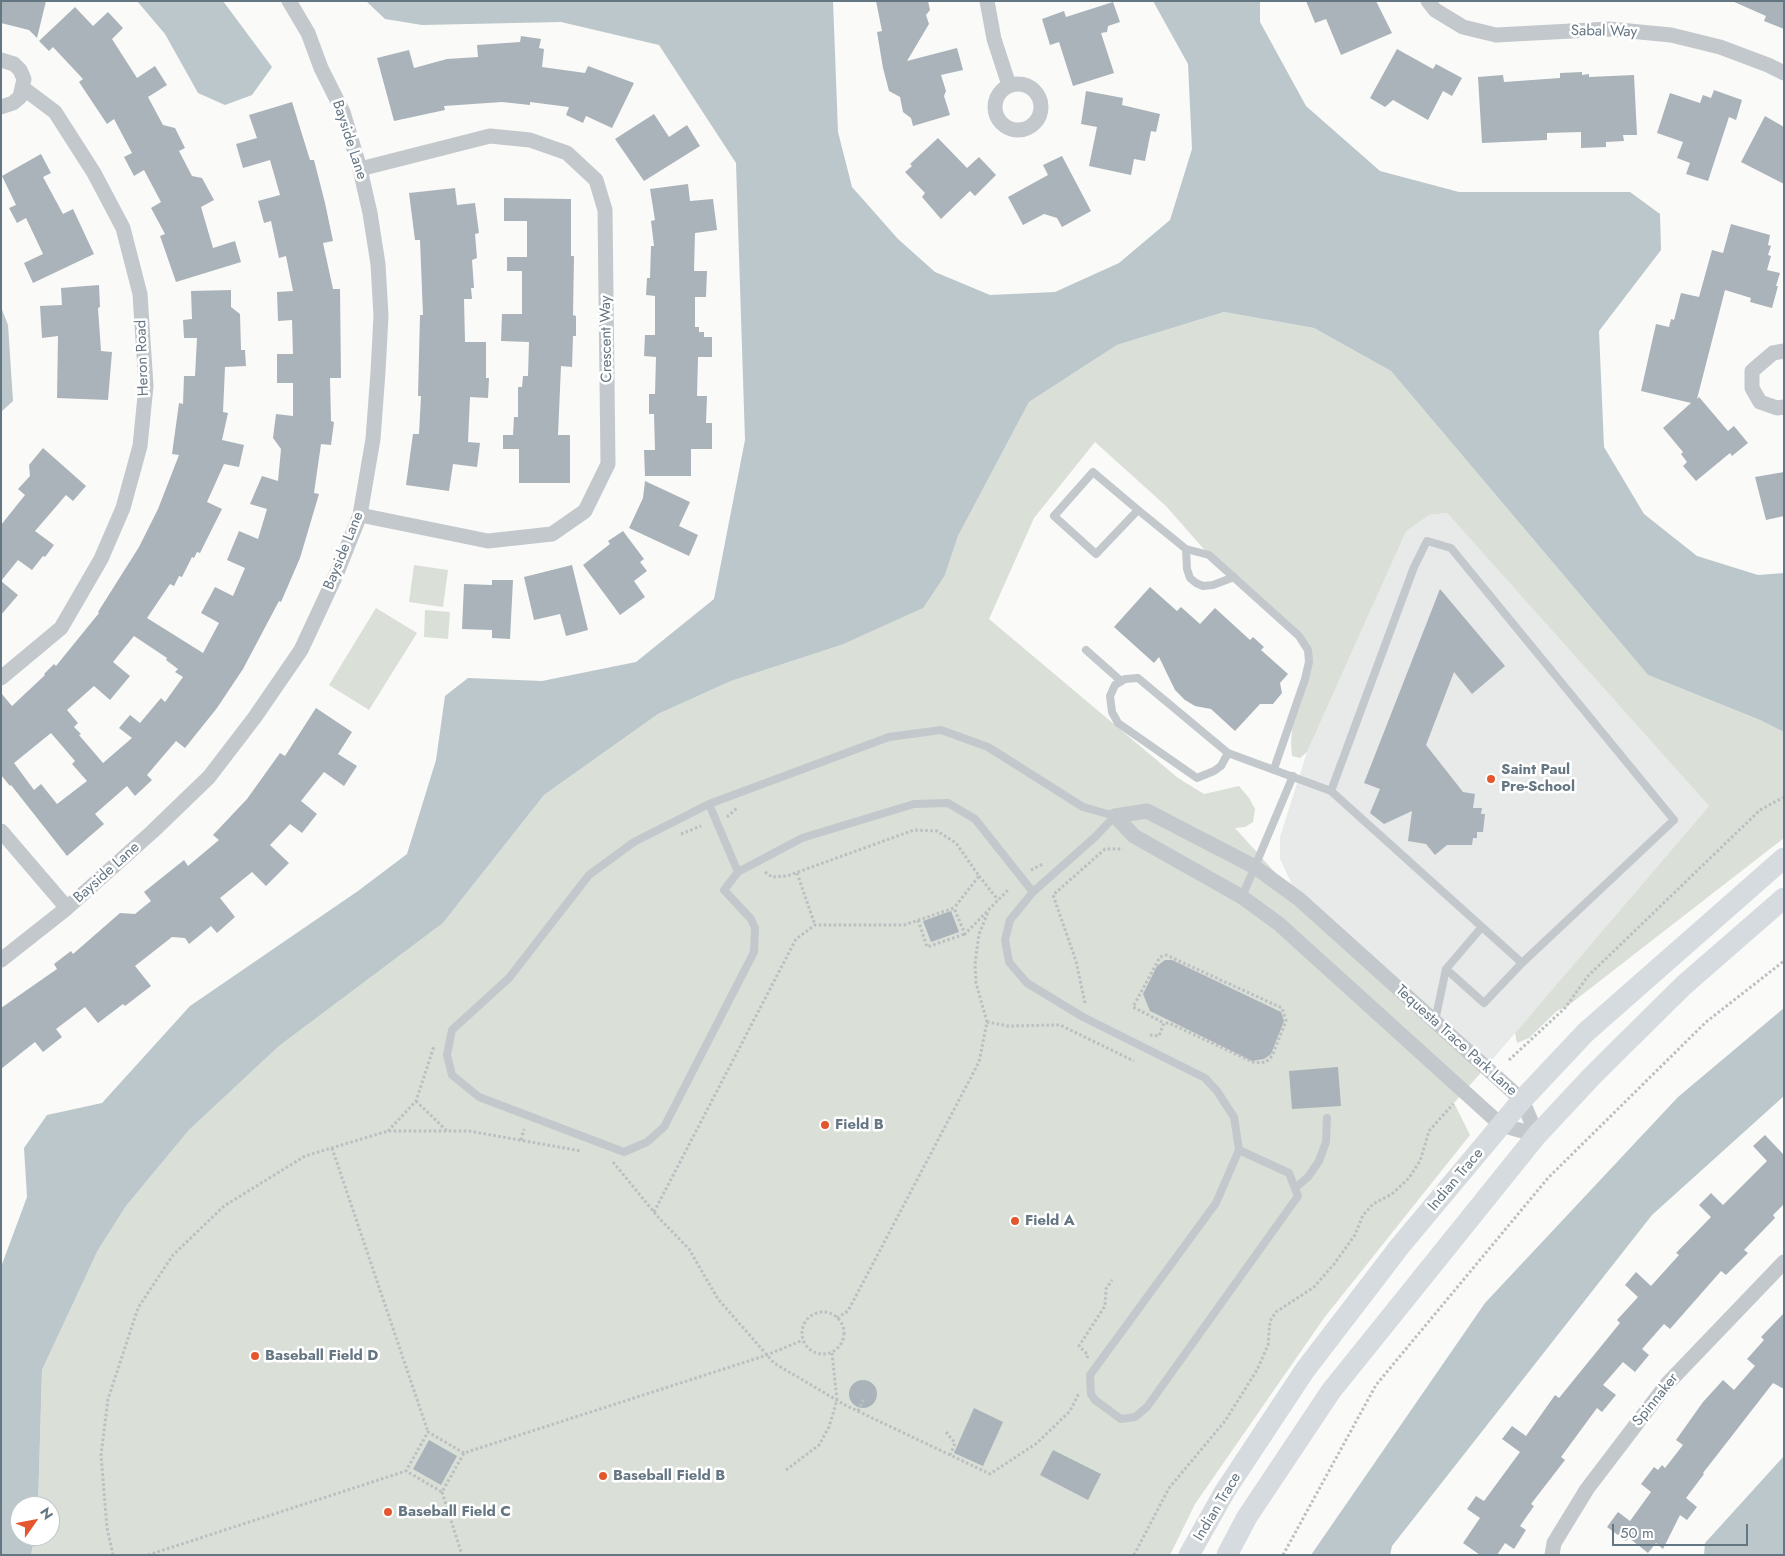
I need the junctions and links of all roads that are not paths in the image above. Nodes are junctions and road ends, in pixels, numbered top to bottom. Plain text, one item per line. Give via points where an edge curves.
1 (289, 1) edge
2 (987, 1) edge
3 (1428, 1) edge
4 (1, 60) edge
5 (1784, 74) edge
6 (1009, 85) dead end
7 (23, 88) junction
8 (1, 107) edge
9 (360, 169) junction
10 (1784, 351) edge
11 (1784, 407) edge
12 (1138, 510) junction
13 (360, 515) junction
14 (1186, 549) junction
15 (1234, 577) junction
16 (1086, 650) dead end
17 (1, 678) edge
18 (1121, 682) junction
19 (1228, 753) junction
20 (1274, 769) junction
21 (1293, 776) junction
22 (1331, 790) junction
23 (709, 804) junction
24 (1115, 816) junction
25 (1, 830) edge
26 (1784, 858) edge
27 (1255, 867) junction
28 (738, 872) junction
29 (1033, 892) junction
30 (1242, 897) junction
31 (1784, 898) edge
32 (67, 908) junction
33 (1481, 928) junction
34 (1, 960) edge
35 (1522, 963) junction
36 (1446, 969) junction
37 (1434, 1020) junction
38 (1522, 1100) junction
39 (1327, 1118) dead end
40 (1501, 1125) junction
41 (1537, 1135) junction
42 (1239, 1150) junction
43 (1294, 1188) junction
44 (1784, 1262) edge
45 (1190, 1555) edge
46 (1227, 1555) edge
47 (1552, 1555) edge

1 - 9 street, Bayside Lane via 308,33 343,112
2 - 6 street via 994,39
3 - 5 street, Sabal Way via 1435,10 1463,28 1496,35 1609,28 1671,34 1720,47
4 - 7 street via 14,64 20,70
7 - 8 street via 13,104
7 - 17 street, Heron Road via 55,112 94,173 123,228 140,294 146,386 140,446 123,508 101,559 61,628
9 - 13 street, Bayside Lane via 370,213 381,316 373,439
9 - 13 street, Crescent Way via 490,136 530,140 567,153 596,180 605,210 608,464 585,511 552,534 488,541
10 - 11 street via 1773,354 1752,371 1752,388 1760,402
12 - 12 lane via 1092,472 1054,516 1096,554
12 - 14 lane
13 - 32 street, Bayside Lane via 301,650 255,717 209,777
14 - 15 lane via 1209,555
14 - 15 lane via 1187,569 1196,583 1213,585
15 - 20 lane via 1300,636 1308,650 1305,679
16 - 18 lane
18 - 19 lane via 1138,678
18 - 19 lane via 1110,696 1112,712 1118,723 1197,778 1221,766
19 - 20 lane
20 - 21 lane
21 - 22 lane
21 - 27 lane
22 - 33 lane
22 - 35 lane via 1426,542 1451,548 1674,820
23 - 24 lane via 889,737 942,730 988,747 1083,807
23 - 28 lane
23 - 28 lane via 634,842 588,875 508,978 452,1030 447,1055 452,1075 479,1097 624,1152 647,1142 664,1127 754,952 755,928 751,919 724,890
24 - 27 street, Tequesta Trace Park Lane via 1146,811
24 - 29 lane
24 - 30 street, Tequesta Trace Park Lane via 1134,836
25 - 32 street
26 - 38 main road, Indian Trace via 1586,1032
27 - 30 lane
27 - 37 street, Tequesta Trace Park Lane via 1299,899
28 - 29 lane via 802,838 914,804 948,803 975,819
29 - 42 lane via 1010,920 1005,940 1009,962 1027,983 1083,1017 1205,1078 1234,1118
30 - 40 street, Tequesta Trace Park Lane via 1279,924
31 - 41 main road, Indian Trace via 1684,985
32 - 34 street, Bayside Lane
33 - 35 lane
33 - 36 lane
35 - 36 lane via 1484,1004
36 - 37 lane
37 - 38 street, Tequesta Trace Park Lane
38 - 40 main road, Indian Trace
38 - 41 street, Tequesta Trace Park Lane
39 - 43 lane via 1326,1142 1319,1161 1308,1178
40 - 41 street, Tequesta Trace Park Lane
40 - 45 main road, Indian Trace via 1400,1246 1305,1370 1225,1492
41 - 46 main road, Indian Trace via 1331,1391 1247,1517
42 - 43 lane via 1289,1173
42 - 43 lane via 1216,1203 1090,1375 1091,1394 1095,1400 1121,1419 1135,1417 1147,1407 1298,1196
44 - 47 street, Spinnaker via 1667,1384 1587,1489 1554,1543

